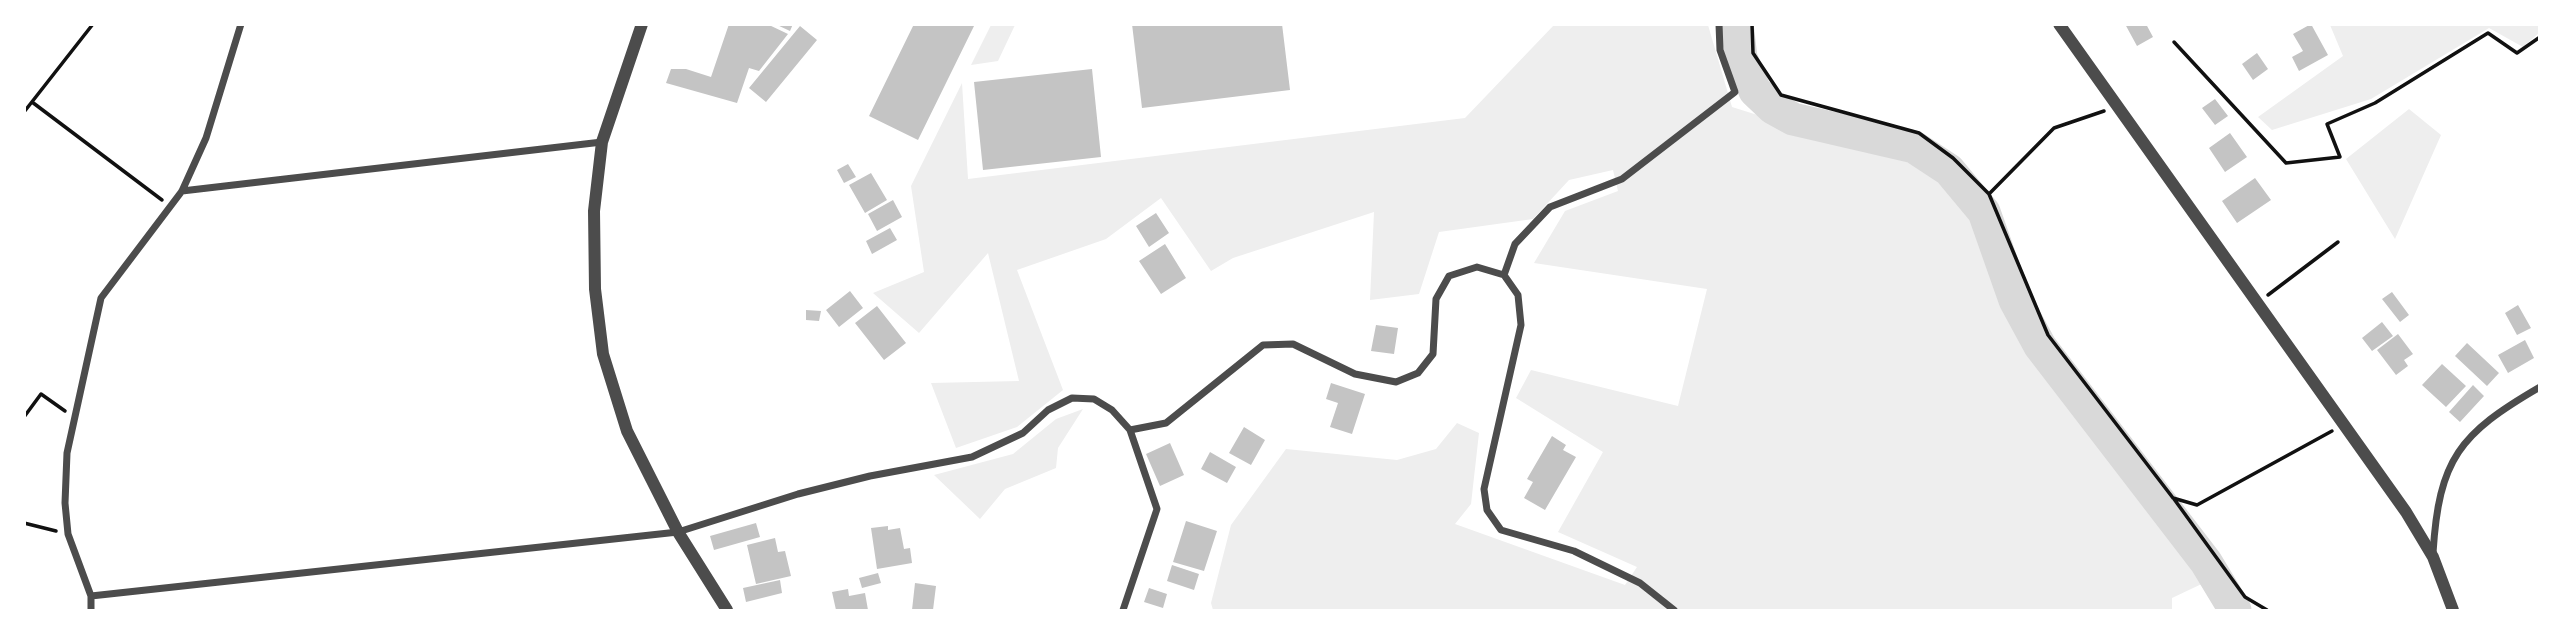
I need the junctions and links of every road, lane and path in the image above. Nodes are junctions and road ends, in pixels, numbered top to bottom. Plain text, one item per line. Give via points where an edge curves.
1 (93, 24) edge
2 (241, 24) edge
3 (642, 24) edge
4 (1719, 24) edge
5 (1752, 24) edge
6 (2059, 24) edge
7 (2539, 37) edge
8 (2174, 42) dead end
9 (2113, 97) junction
10 (32, 102) junction
11 (24, 112) edge
12 (603, 142) junction
13 (183, 191) junction
14 (1989, 194) junction
15 (171, 207) junction
16 (2338, 242) dead end
17 (1504, 275) junction
18 (2259, 303) junction
19 (2539, 387) edge
20 (24, 417) edge
21 (75, 418) junction
22 (2344, 424) junction
23 (1130, 430) junction
24 (2173, 498) junction
25 (24, 523) edge
26 (678, 532) junction
27 (68, 534) junction
28 (2433, 557) junction
29 (91, 596) junction
30 (91, 611) edge
31 (727, 611) edge
32 (1123, 611) edge
33 (1674, 611) edge
34 (2267, 611) edge
35 (2453, 611) edge

1 - 10 path
2 - 13 street via 206,138
3 - 12 street
4 - 17 street via 1720,50 1735,92 1622,179 1550,207 1516,244
5 - 14 path via 1753,53 1781,95 1919,133
6 - 9 street
7 - 8 path via 2517,53 2488,33 2375,103 2328,124 2340,158 2286,163
9 - 14 path via 2102,114 2054,128
9 - 18 street
10 - 11 path
10 - 15 path
12 - 13 street
12 - 26 street via 594,211 595,289 604,354 627,431
13 - 15 street
14 - 24 path via 2048,335
15 - 21 street via 101,298
16 - 18 path
17 - 23 street via 1476,267 1449,276 1436,299 1433,354 1418,373 1396,382 1354,374 1293,344 1263,345 1166,423
17 - 33 street via 1518,295 1521,325 1484,489 1487,510 1502,530 1574,551 1640,583
18 - 22 street
19 - 28 street via 2495,413 2457,450 2435,521
20 - 21 path via 41,394
21 - 27 street via 66,465
22 - 24 path via 2197,505
22 - 28 street
23 - 26 street via 1094,399 1072,398 1048,410 1023,433 972,457 834,485
23 - 32 street via 1157,509
24 - 34 path via 2245,597
25 - 27 path
26 - 29 street
26 - 31 street
27 - 29 street
28 - 35 street
29 - 30 street

